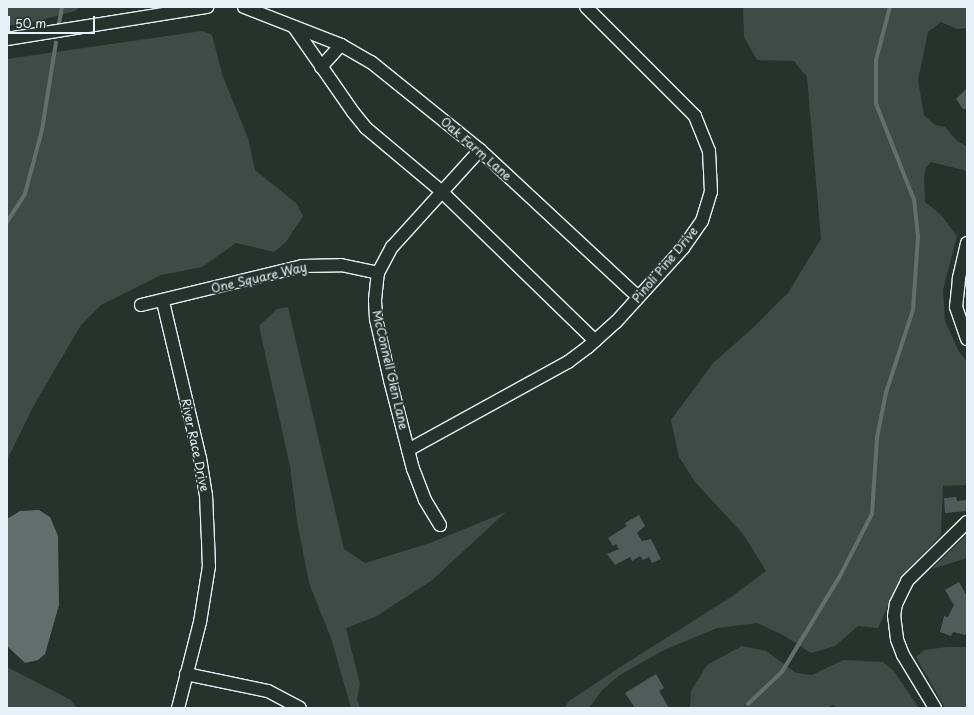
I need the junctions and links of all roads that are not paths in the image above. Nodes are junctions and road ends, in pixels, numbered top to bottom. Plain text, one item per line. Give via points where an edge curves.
1 (207, 7) edge
2 (244, 7) edge
3 (586, 7) edge
4 (294, 27) junction
5 (7, 39) edge
6 (341, 45) junction
7 (321, 67) junction
8 (480, 150) junction
9 (441, 191) junction
10 (967, 243) edge
11 (378, 273) junction
12 (638, 297) junction
13 (163, 302) junction
14 (141, 306) dead end
15 (967, 339) edge
16 (595, 341) junction
17 (408, 450) junction
18 (967, 522) edge
19 (440, 525) dead end
20 (186, 674) junction
21 (178, 708) edge
22 (300, 708) edge
23 (935, 708) edge

1 - 5 street
2 - 4 street, Oak Farm Lane
3 - 12 street, Pinoli Pine Drive via 695,116 709,151 711,192 702,221 683,248
4 - 6 street, Oak Farm Lane
4 - 7 street
6 - 7 street
6 - 8 street, Oak Farm Lane via 371,62
7 - 9 street via 366,128
8 - 9 street, McConnell Glen Lane
8 - 12 street, Oak Farm Lane
9 - 11 street, McConnell Glen Lane via 392,248
9 - 16 street
10 - 15 street via 956,307
11 - 13 street, One Square Way via 341,265 302,266
11 - 17 street, McConnell Glen Lane via 376,319
12 - 16 street, Pinoli Pine Drive
13 - 14 street, One Square Way
13 - 20 street, River Race Drive via 200,458 206,495 209,566 200,622
16 - 17 street, Pinoli Pine Drive via 568,362
17 - 19 street, McConnell Glen Lane via 420,489
18 - 23 street via 907,581 896,604 894,616 897,639
20 - 21 street, River Race Drive
20 - 22 street via 268,691

